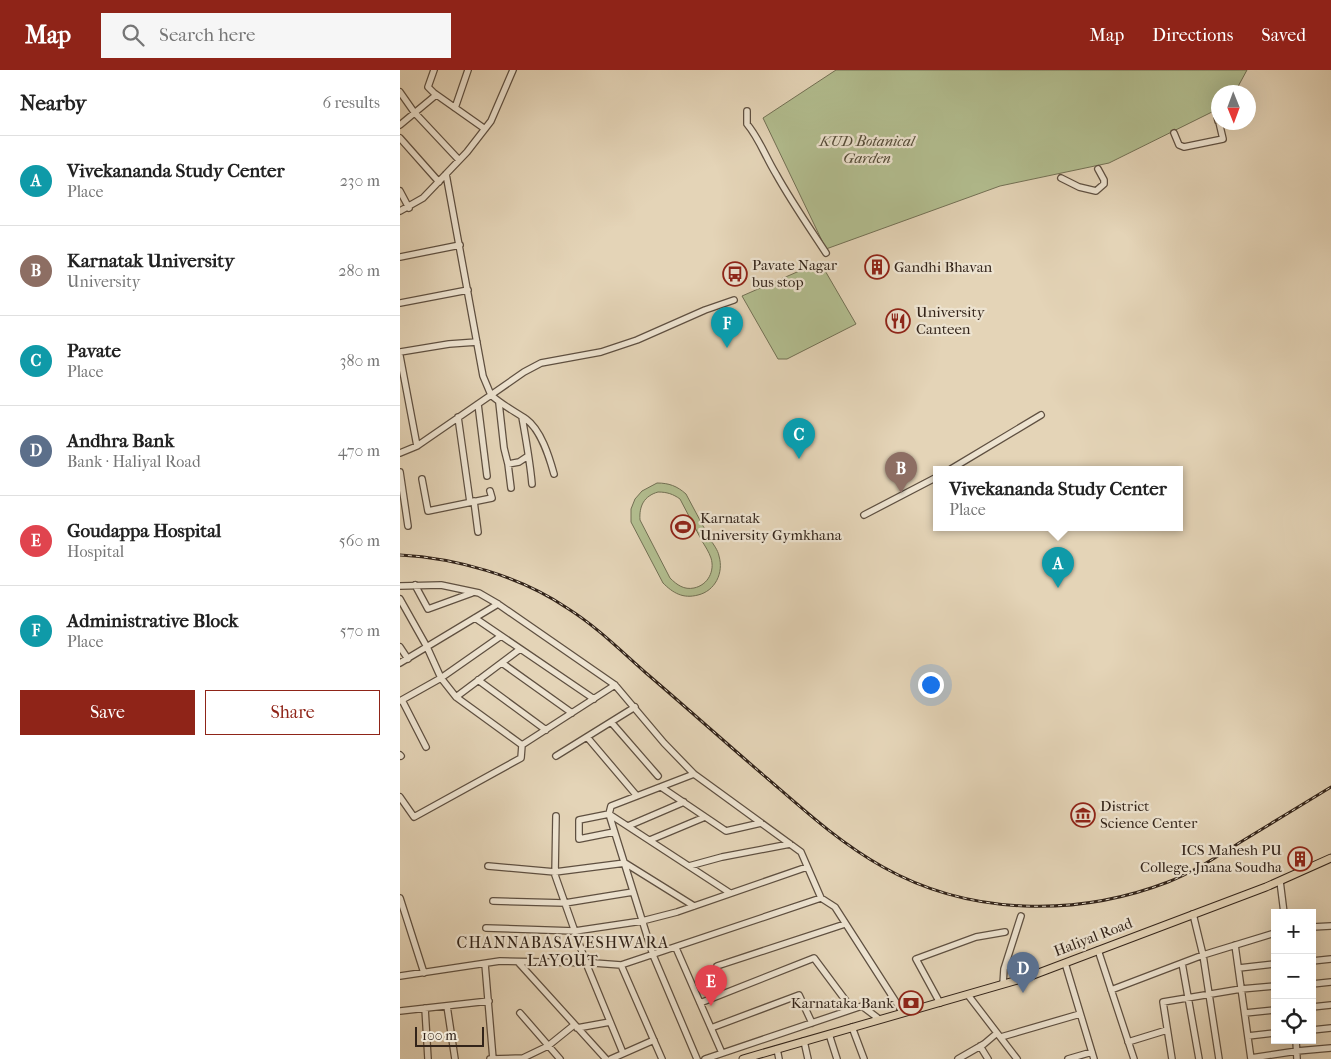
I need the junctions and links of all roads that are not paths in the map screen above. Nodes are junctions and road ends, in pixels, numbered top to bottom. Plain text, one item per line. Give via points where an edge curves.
1 (434, 70) edge
2 (468, 70) edge
3 (513, 70) edge
4 (400, 92) edge
5 (436, 95) junction
6 (455, 108) junction
7 (746, 111) dead end
8 (414, 112) junction
9 (400, 125) edge
10 (485, 128) junction
11 (1221, 130) edge
12 (1174, 133) dead end
13 (400, 138) edge
14 (459, 160) junction
15 (1098, 168) dead end
16 (446, 174) junction
17 (1061, 178) dead end
18 (439, 182) junction
19 (400, 191) edge
20 (409, 208) junction
21 (400, 212) edge
22 (460, 245) junction
23 (826, 253) dead end
24 (400, 257) edge
25 (468, 290) junction
26 (734, 300) dead end
27 (400, 303) edge
28 (477, 342) junction
29 (400, 354) edge
30 (491, 395) junction
31 (500, 403) junction
32 (478, 404) junction
33 (1042, 415) dead end
34 (522, 417) junction
35 (458, 418) junction
36 (417, 446) junction
37 (400, 453) edge
38 (528, 456) junction
39 (508, 464) junction
40 (956, 466) edge
41 (400, 472) edge
42 (554, 474) dead end
43 (488, 476) dead end
44 (422, 479) dead end
45 (933, 479) edge
46 (532, 484) dead end
47 (511, 488) dead end
48 (490, 491) dead end
49 (472, 502) junction
50 (864, 515) dead end
51 (408, 526) dead end
52 (478, 532) dead end
53 (400, 586) edge
54 (415, 586) junction
55 (474, 592) junction
56 (400, 599) edge
57 (498, 604) junction
58 (475, 618) junction
59 (501, 636) junction
60 (400, 647) edge
61 (427, 647) junction
62 (520, 649) junction
63 (408, 659) junction
64 (400, 663) edge
65 (502, 663) junction
66 (441, 678) junction
67 (478, 680) junction
68 (615, 685) junction
69 (456, 697) junction
70 (594, 699) junction
71 (401, 700) edge
72 (635, 707) junction
73 (572, 713) junction
74 (611, 722) junction
75 (546, 730) junction
76 (588, 737) junction
77 (522, 745) junction
78 (426, 747) dead end
79 (556, 756) dead end
80 (694, 774) junction
81 (658, 776) dead end
82 (661, 786) junction
83 (637, 796) junction
84 (400, 798) edge
85 (684, 802) junction
86 (609, 814) junction
87 (556, 816) dead end
88 (705, 816) junction
89 (761, 823) junction
90 (628, 826) junction
91 (614, 832) junction
92 (650, 840) junction
93 (790, 844) junction
94 (1331, 858) edge
95 (625, 863) junction
96 (488, 866) dead end
97 (688, 866) junction
98 (808, 867) junction
99 (555, 872) junction
100 (1280, 881) junction
101 (633, 892) junction
102 (730, 893) junction
103 (400, 898) edge
104 (821, 898) junction
105 (493, 901) dead end
106 (565, 903) junction
107 (694, 906) junction
108 (1284, 909) edge
109 (1193, 914) junction
110 (1021, 916) dead end
111 (642, 921) junction
112 (845, 924) junction
113 (1331, 926) edge
114 (486, 928) dead end
115 (1316, 928) edge
116 (575, 931) junction
117 (1005, 932) dead end
118 (1271, 934) edge
119 (1236, 946) junction
120 (676, 948) junction
121 (1098, 950) junction
122 (653, 955) junction
123 (1203, 955) junction
124 (1331, 959) edge
125 (1316, 961) edge
126 (518, 962) junction
127 (586, 963) junction
128 (1064, 963) junction
129 (1182, 963) junction
130 (485, 964) junction
131 (1271, 964) edge
132 (621, 966) junction
133 (717, 966) dead end
134 (1238, 968) junction
135 (424, 973) junction
136 (400, 976) edge
137 (1331, 982) edge
138 (1003, 984) junction
139 (1316, 984) edge
140 (1271, 986) edge
141 (1241, 989) junction
142 (1111, 990) junction
143 (1209, 994) junction
144 (968, 995) junction
145 (1187, 997) junction
146 (489, 1001) junction
147 (700, 1003) junction
148 (940, 1003) junction
149 (1331, 1005) edge
150 (446, 1006) junction
151 (1316, 1007) edge
152 (425, 1008) junction
153 (852, 1009) junction
154 (1271, 1010) edge
155 (400, 1011) edge
156 (520, 1012) dead end
157 (903, 1013) junction
158 (1245, 1013) junction
159 (1080, 1014) junction
160 (879, 1019) junction
161 (610, 1022) junction
162 (812, 1023) junction
163 (576, 1026) junction
164 (852, 1027) junction
165 (711, 1028) junction
166 (1331, 1028) edge
167 (1167, 1030) junction
168 (1316, 1030) edge
169 (1271, 1033) edge
170 (829, 1034) junction
171 (999, 1035) junction
172 (1248, 1036) junction
173 (654, 1040) junction
174 (804, 1041) junction
175 (1128, 1042) junction
176 (1296, 1044) edge
177 (548, 1046) junction
178 (980, 1046) junction
179 (1331, 1048) edge
180 (777, 1049) junction
181 (1297, 1051) junction
182 (1092, 1052) junction
183 (623, 1053) junction
184 (722, 1053) junction
185 (428, 1059) edge
186 (455, 1059) edge
187 (492, 1059) edge
188 (560, 1059) edge
189 (606, 1059) edge
190 (611, 1059) edge
191 (662, 1059) edge
192 (697, 1059) edge
193 (705, 1059) edge
194 (742, 1059) edge
195 (779, 1059) edge
196 (808, 1059) edge
197 (837, 1059) edge
198 (864, 1059) edge
199 (958, 1059) edge
200 (988, 1059) edge
201 (1017, 1059) edge
202 (1068, 1059) edge
203 (1094, 1059) edge
204 (1134, 1059) edge
205 (1172, 1059) edge
206 (1199, 1059) edge
207 (1219, 1059) edge
208 (1251, 1059) edge
209 (1298, 1059) edge

1 - 5 street via 428,87
2 - 6 street
3 - 10 street
4 - 8 street
5 - 6 street
5 - 8 street
6 - 10 street
7 - 23 street via 746,124 754,132 786,192
8 - 9 street
8 - 14 street
10 - 14 street
11 - 12 street via 1223,139 1184,147 1179,145
13 - 18 street
14 - 16 street
15 - 17 street via 1104,184 1096,191
16 - 18 street
16 - 22 street
18 - 20 street
19 - 20 street
20 - 21 street
22 - 24 street
22 - 25 street
25 - 27 street
25 - 28 street
26 - 30 street via 601,352 540,363
28 - 29 street
28 - 30 street via 483,376
29 - 36 street
30 - 31 street
30 - 32 street
31 - 34 street
31 - 39 street
32 - 35 street
32 - 43 street
33 - 40 street
34 - 38 street
34 - 42 street via 534,426 548,452
35 - 36 street
35 - 49 street
36 - 37 street
38 - 39 street
38 - 46 street
39 - 47 street
41 - 51 street
44 - 49 street via 428,511
45 - 50 street
48 - 49 street via 492,498
49 - 52 street
53 - 54 street
54 - 55 street via 441,585
54 - 55 street via 428,609
55 - 57 street
56 - 61 street
57 - 58 street
57 - 68 street
58 - 59 street
58 - 61 street
59 - 62 street
59 - 66 street
60 - 63 street
61 - 63 street
61 - 66 street
62 - 65 street
62 - 70 street
63 - 64 street
65 - 67 street
65 - 73 street
66 - 69 street
66 - 71 street
67 - 69 street
67 - 75 street
68 - 70 street
68 - 72 street
69 - 77 street
70 - 73 street
71 - 78 street
72 - 74 street
72 - 80 street
73 - 75 street
74 - 76 street
74 - 81 street
75 - 77 street
76 - 79 street
76 - 83 street
77 - 84 street via 521,758 414,817
80 - 82 street
80 - 89 street
82 - 83 street
82 - 85 street
83 - 86 street via 611,806
85 - 88 street
85 - 90 street
86 - 90 street
86 - 91 street
86 - 91 street via 579,820 579,839
87 - 99 street
88 - 89 street via 726,831
88 - 92 street
89 - 93 street
90 - 92 street
91 - 95 street
92 - 97 street
93 - 97 street
93 - 98 street via 801,852
94 - 100 main road, Haliyal Road
95 - 99 street
95 - 101 street
95 - 107 street
96 - 99 street
97 - 102 street
98 - 102 street
98 - 104 street
99 - 106 street
100 - 108 street
100 - 109 main road, Haliyal Road
101 - 106 street
101 - 111 street
102 - 107 street
103 - 135 street
104 - 112 street via 835,907
104 - 120 street
105 - 106 street
106 - 116 street
107 - 111 street
109 - 121 main road, Haliyal Road
109 - 123 street
110 - 138 street via 1004,968
111 - 116 street
111 - 122 street
112 - 133 street
112 - 157 street
113 - 115 street
114 - 116 street
116 - 127 street
117 - 148 street via 976,937 916,959
118 - 119 street
119 - 123 street
119 - 134 street
120 - 122 street
120 - 147 street
121 - 128 main road, Haliyal Road
121 - 142 street
122 - 132 street
122 - 192 street
123 - 129 street
123 - 143 street
124 - 125 street
126 - 127 street
126 - 130 street
126 - 163 street
127 - 132 street
127 - 161 street
128 - 138 main road, Haliyal Road
128 - 159 street
129 - 142 street
129 - 145 street
130 - 135 street
130 - 146 street
131 - 134 street
132 - 173 street
134 - 141 street
135 - 136 street
137 - 139 street
138 - 144 main road, Haliyal Road
140 - 141 street
141 - 143 street
141 - 158 street
142 - 175 street
143 - 145 street
143 - 207 street
144 - 148 main road, Haliyal Road
144 - 171 street
145 - 167 street via 1163,1002
145 - 206 street
146 - 150 street
146 - 187 street
147 - 153 street via 814,958
147 - 165 street
148 - 157 main road, Haliyal Road
149 - 151 street
150 - 152 street
150 - 186 street
152 - 155 street
152 - 185 street
153 - 160 street via 862,1006
153 - 162 street
154 - 158 street
156 - 177 street
157 - 160 main road, Haliyal Road
158 - 172 street
159 - 171 street
159 - 182 street
160 - 164 main road, Haliyal Road
161 - 163 street
161 - 183 street
162 - 165 street via 799,995
162 - 184 street
163 - 177 street
163 - 189 street
164 - 170 main road, Haliyal Road
164 - 198 street
165 - 184 street
166 - 168 street
167 - 175 street
167 - 205 street
169 - 172 street
170 - 174 main road, Haliyal Road
170 - 197 street
171 - 178 street
171 - 201 street
172 - 208 street
173 - 183 street
173 - 191 street
174 - 180 main road, Haliyal Road
174 - 196 street
175 - 204 street
176 - 181 street
177 - 187 street via 522,1058
177 - 188 street
178 - 199 street
178 - 200 street
179 - 181 street
180 - 194 main road, Haliyal Road
180 - 195 street
181 - 208 street
181 - 209 street
182 - 202 street
182 - 203 street
183 - 190 street
184 - 193 street

